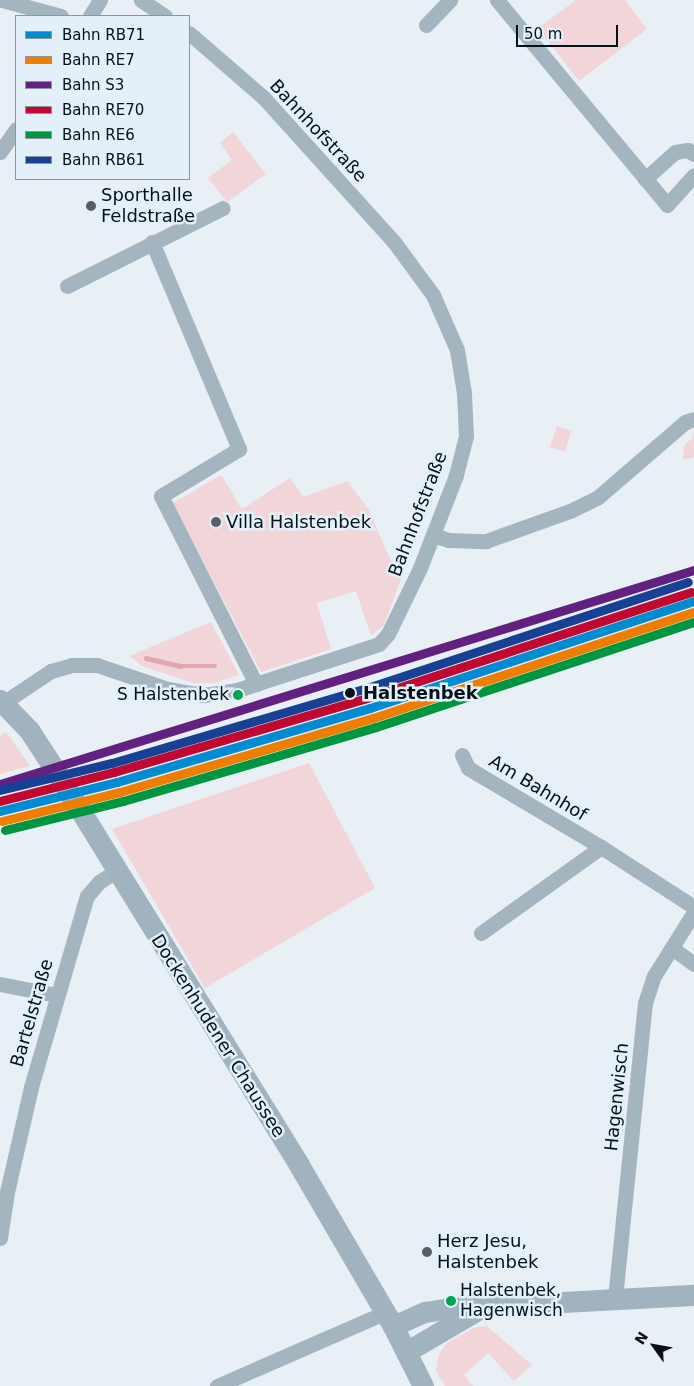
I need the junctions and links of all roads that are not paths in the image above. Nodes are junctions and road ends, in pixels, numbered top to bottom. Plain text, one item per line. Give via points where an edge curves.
1 (2, 0) edge
2 (100, 0) edge
3 (142, 0) edge
4 (450, 0) edge
5 (498, 0) edge
6 (57, 15) edge
7 (91, 15) edge
8 (164, 15) edge
9 (426, 25) dead end
10 (190, 34) edge
11 (15, 130) edge
12 (0, 152) edge
13 (694, 154) edge
14 (694, 175) edge
15 (645, 179) junction
16 (223, 208) dead end
17 (152, 242) junction
18 (67, 286) dead end
19 (694, 419) edge
20 (433, 535) junction
21 (256, 684) junction
22 (2, 702) edge
23 (462, 755) dead end
24 (601, 847) junction
25 (116, 871) junction
26 (694, 907) edge
27 (694, 912) edge
28 (481, 933) dead end
29 (672, 948) junction
30 (694, 964) edge
31 (0, 984) edge
32 (56, 995) junction
33 (0, 1238) edge
34 (694, 1295) edge
35 (615, 1298) junction
36 (482, 1307) junction
37 (389, 1320) junction
38 (406, 1352) junction
39 (217, 1386) edge
40 (423, 1386) edge

1 - 6 street
2 - 7 street
3 - 8 street
4 - 9 street
5 - 15 street
10 - 20 street, Bahnhofstraße via 264,98 399,248 444,313 457,350 466,436 456,475
11 - 12 street
13 - 15 street via 688,150 675,152
14 - 15 street via 667,205
16 - 17 street
17 - 18 street
17 - 21 street via 239,449 161,496
19 - 20 street via 685,422 598,498 570,511 486,541 448,540
20 - 21 street, Bahnhofstraße via 384,640
21 - 22 street, Bahnhofstraße via 218,693 187,694 96,665 72,665 51,671
22 - 25 main road, Dockenhudener Chaussee via 29,730
23 - 24 street, Am Bahnhof via 468,768
24 - 26 street, Am Bahnhof
24 - 28 street
25 - 32 street, Bartelstraße via 87,896
25 - 37 main road, Dockenhudener Chaussee via 299,1165
27 - 29 street, Hagenwisch
29 - 30 street
29 - 35 street, Hagenwisch via 654,976 645,1003
31 - 32 street
32 - 33 street, Bartelstraße via 31,1087
34 - 35 main road
35 - 36 main road
36 - 37 main road via 425,1312
36 - 38 main road
37 - 38 main road, Dockenhudener Chaussee
37 - 39 street
38 - 40 main road, Dockenhudener Chaussee

